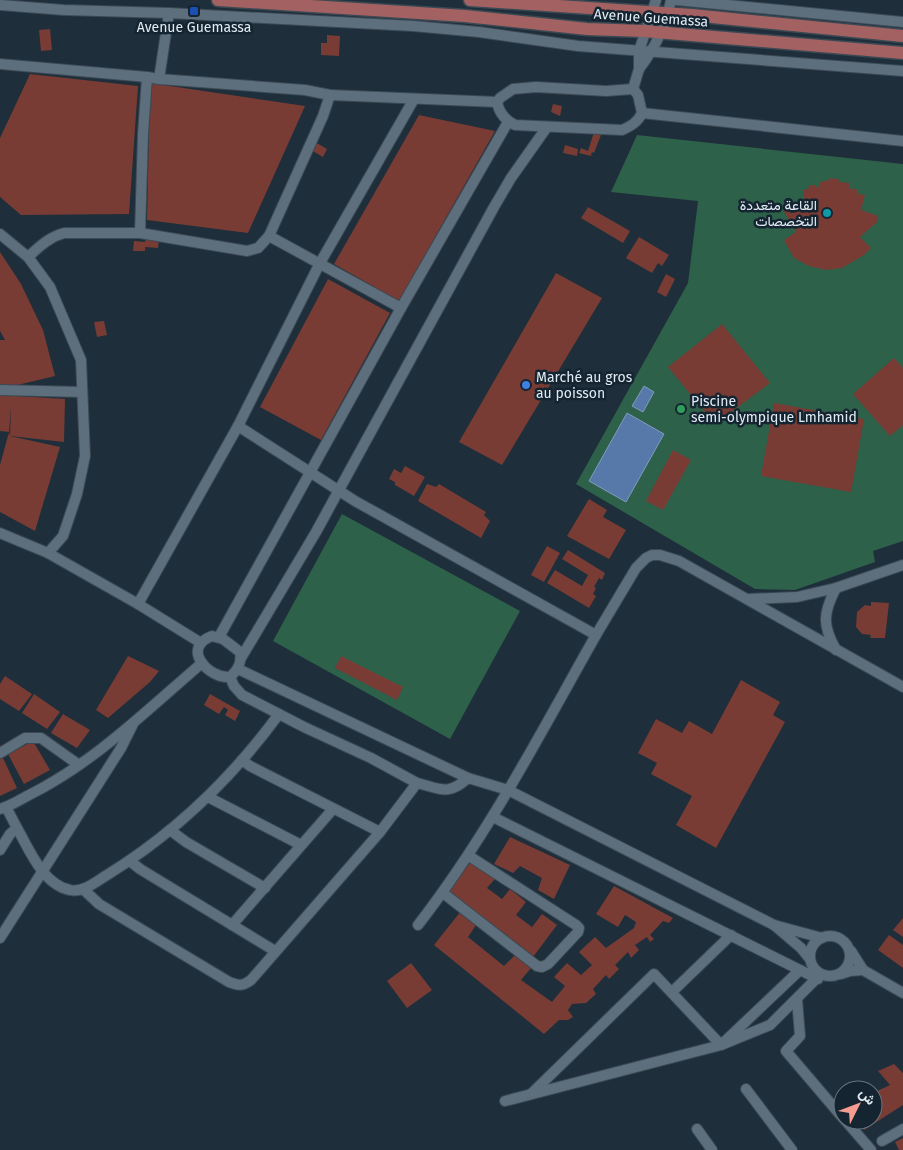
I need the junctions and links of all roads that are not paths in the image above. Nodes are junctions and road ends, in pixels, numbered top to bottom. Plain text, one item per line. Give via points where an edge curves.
1 (218, 0) edge
2 (470, 0) edge
3 (672, 0) edge
4 (676, 0) edge
5 (0, 5) edge
6 (654, 6) edge
7 (168, 13) junction
8 (668, 14) junction
9 (903, 22) edge
10 (644, 31) junction
11 (662, 33) junction
12 (903, 36) edge
13 (639, 51) junction
14 (652, 52) junction
15 (903, 53) edge
16 (0, 64) edge
17 (639, 69) junction
18 (903, 72) edge
19 (147, 78) junction
20 (159, 79) junction
21 (633, 90) junction
22 (330, 95) junction
23 (414, 99) junction
24 (497, 102) junction
25 (642, 113) junction
26 (508, 122) junction
27 (547, 127) junction
28 (903, 141) edge
29 (140, 233) junction
30 (0, 234) edge
31 (269, 236) junction
32 (28, 257) junction
33 (320, 263) junction
34 (401, 308) junction
35 (0, 390) edge
36 (82, 392) junction
37 (238, 426) junction
38 (311, 471) junction
39 (338, 490) junction
40 (0, 533) edge
41 (48, 553) junction
42 (903, 565) edge
43 (836, 588) junction
44 (748, 600) junction
45 (138, 604) junction
46 (596, 635) junction
47 (219, 637) junction
48 (201, 643) junction
49 (836, 650) junction
50 (241, 658) junction
51 (202, 663) junction
52 (238, 669) junction
53 (230, 677) junction
54 (903, 687) edge
55 (279, 714) junction
56 (133, 724) junction
57 (0, 752) edge
58 (242, 760) junction
59 (79, 766) junction
60 (468, 778) junction
61 (417, 783) junction
62 (508, 790) junction
63 (208, 797) junction
64 (3, 808) edge
65 (333, 809) junction
66 (493, 817) junction
67 (16, 828) junction
68 (170, 830) junction
69 (380, 832) junction
70 (301, 845) junction
71 (0, 850) edge
72 (469, 856) junction
73 (130, 861) junction
74 (42, 870) junction
75 (265, 888) junction
76 (83, 889) junction
77 (443, 893) junction
78 (232, 925) junction
79 (418, 925) dead end
80 (774, 925) junction
81 (731, 936) junction
82 (0, 938) edge
83 (822, 938) junction
84 (849, 949) junction
85 (275, 951) junction
86 (810, 959) junction
87 (800, 970) junction
88 (863, 970) junction
89 (840, 974) junction
90 (819, 977) junction
91 (672, 992) junction
92 (903, 993) edge
93 (796, 999) junction
94 (721, 1045) junction
95 (746, 1089) dead end
96 (531, 1094) junction
97 (505, 1101) dead end
98 (833, 1106) edge
99 (903, 1129) edge
100 (697, 1130) dead end
101 (854, 1130) edge
102 (882, 1141) dead end
103 (712, 1150) edge
104 (792, 1150) edge
105 (871, 1150) edge

1 - 10 main road, Avenue Guemassa
2 - 6 main road, Avenue Guemassa via 580,9
3 - 8 street
4 - 9 street
5 - 7 street
6 - 8 main road, Avenue Guemassa
6 - 10 street
7 - 13 street via 414,26
7 - 20 street
8 - 11 street
8 - 12 main road, Avenue Guemassa
10 - 11 main road, Avenue Guemassa
10 - 13 street
11 - 14 street
11 - 15 main road, Avenue Guemassa
13 - 14 street
13 - 17 street
14 - 17 street
14 - 18 street
16 - 19 street
17 - 21 street
19 - 20 street
19 - 29 street
20 - 22 street via 305,90
21 - 24 street via 513,89
21 - 25 street via 638,95
22 - 23 street
22 - 31 street
23 - 24 street
23 - 33 street
24 - 26 street
25 - 27 street via 639,120 622,130
25 - 28 street
26 - 27 street
26 - 34 street
27 - 39 street via 511,178
29 - 31 street via 247,251 258,248
29 - 32 street via 64,233 42,244
30 - 32 street
31 - 33 street
32 - 36 street via 50,286 76,345 81,360
33 - 34 street
33 - 37 street
34 - 38 street
35 - 36 street
36 - 41 street via 85,456 78,494 63,536
37 - 38 street
37 - 45 street
38 - 39 street
38 - 47 street
39 - 46 street
39 - 50 street
40 - 41 street
41 - 45 street
42 - 43 street
43 - 44 street via 796,597
43 - 49 street via 825,622
44 - 46 street via 679,561 652,556 641,562 630,576
44 - 49 street
45 - 48 street
46 - 62 street
47 - 48 street via 212,636
47 - 50 street via 240,652
48 - 51 street via 197,654
49 - 54 street
50 - 52 street
51 - 53 street via 219,676
51 - 56 street
52 - 53 street
52 - 60 street
53 - 55 street via 242,696
55 - 58 street
55 - 61 street
56 - 59 street
56 - 74 street via 121,748
57 - 59 street via 25,738 41,738
58 - 63 street
58 - 65 street
59 - 64 street via 52,784
60 - 61 street via 448,791
60 - 62 street
61 - 69 street
62 - 66 street
62 - 80 street
63 - 68 street
63 - 70 street
64 - 67 street
65 - 69 street
65 - 70 street
66 - 72 street
66 - 81 street
67 - 71 street
67 - 74 street
68 - 73 street
68 - 75 street
69 - 85 street
70 - 75 street
72 - 77 street
72 - 77 street via 578,926 578,932 548,964 537,966
73 - 76 street
73 - 78 street
74 - 76 street via 60,887 71,891
74 - 82 street
75 - 78 street
76 - 85 street via 100,904 238,985 251,980
77 - 79 street
78 - 85 street
80 - 83 street
80 - 86 street
81 - 87 street
81 - 91 street
83 - 84 street via 835,936
83 - 86 street via 812,946
84 - 88 street
84 - 89 street via 850,960
86 - 90 street
87 - 90 street
87 - 94 street
88 - 89 street
88 - 92 street
89 - 90 street
90 - 93 street
91 - 94 street
91 - 96 street via 654,974
93 - 94 street via 770,1025
93 - 98 street via 800,1036 786,1051
94 - 96 street
95 - 104 street
96 - 97 street
99 - 102 street
100 - 103 street
101 - 105 street

